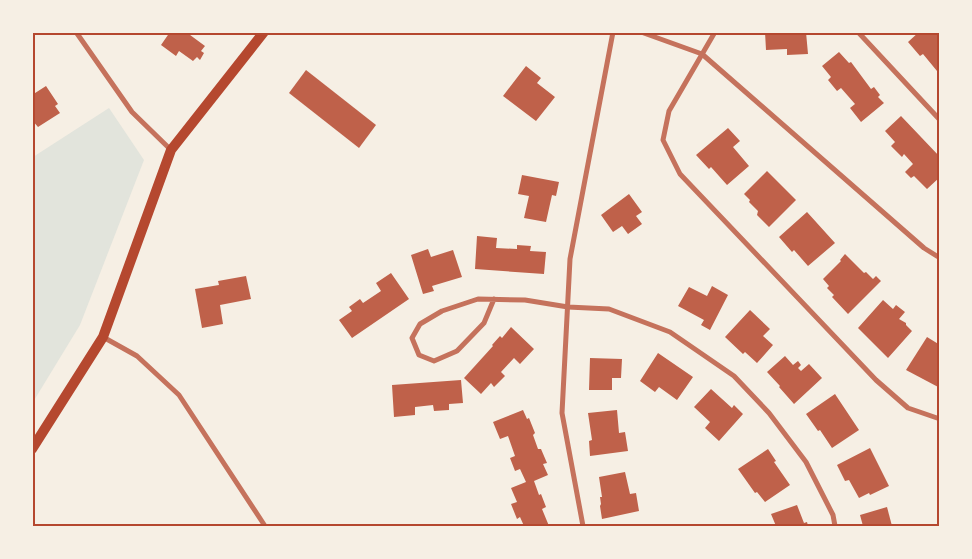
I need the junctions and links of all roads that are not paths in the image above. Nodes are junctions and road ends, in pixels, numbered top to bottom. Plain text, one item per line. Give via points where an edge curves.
1 (76, 32) edge
2 (264, 32) edge
3 (613, 32) edge
4 (641, 32) edge
5 (715, 32) edge
6 (858, 32) edge
7 (702, 54) junction
8 (940, 120) edge
9 (171, 150) junction
10 (940, 258) edge
11 (494, 299) junction
12 (568, 307) junction
13 (103, 337) junction
14 (940, 419) edge
15 (32, 448) edge
16 (265, 526) edge
17 (583, 526) edge
18 (835, 526) edge

1 - 9 street via 132,112
2 - 9 main road
3 - 12 street via 570,259
4 - 7 street
5 - 7 street
6 - 8 street
7 - 10 street via 924,248
7 - 14 street via 669,111 663,140 680,174 876,380 908,408
9 - 13 main road
11 - 11 street via 484,323 458,351 434,361 419,354 412,338 420,324 442,311 478,299
11 - 12 street
12 - 17 street via 562,413
12 - 18 street via 609,309 670,332 734,376 770,413 806,462 833,515
13 - 15 main road
13 - 16 street via 137,356 179,395

